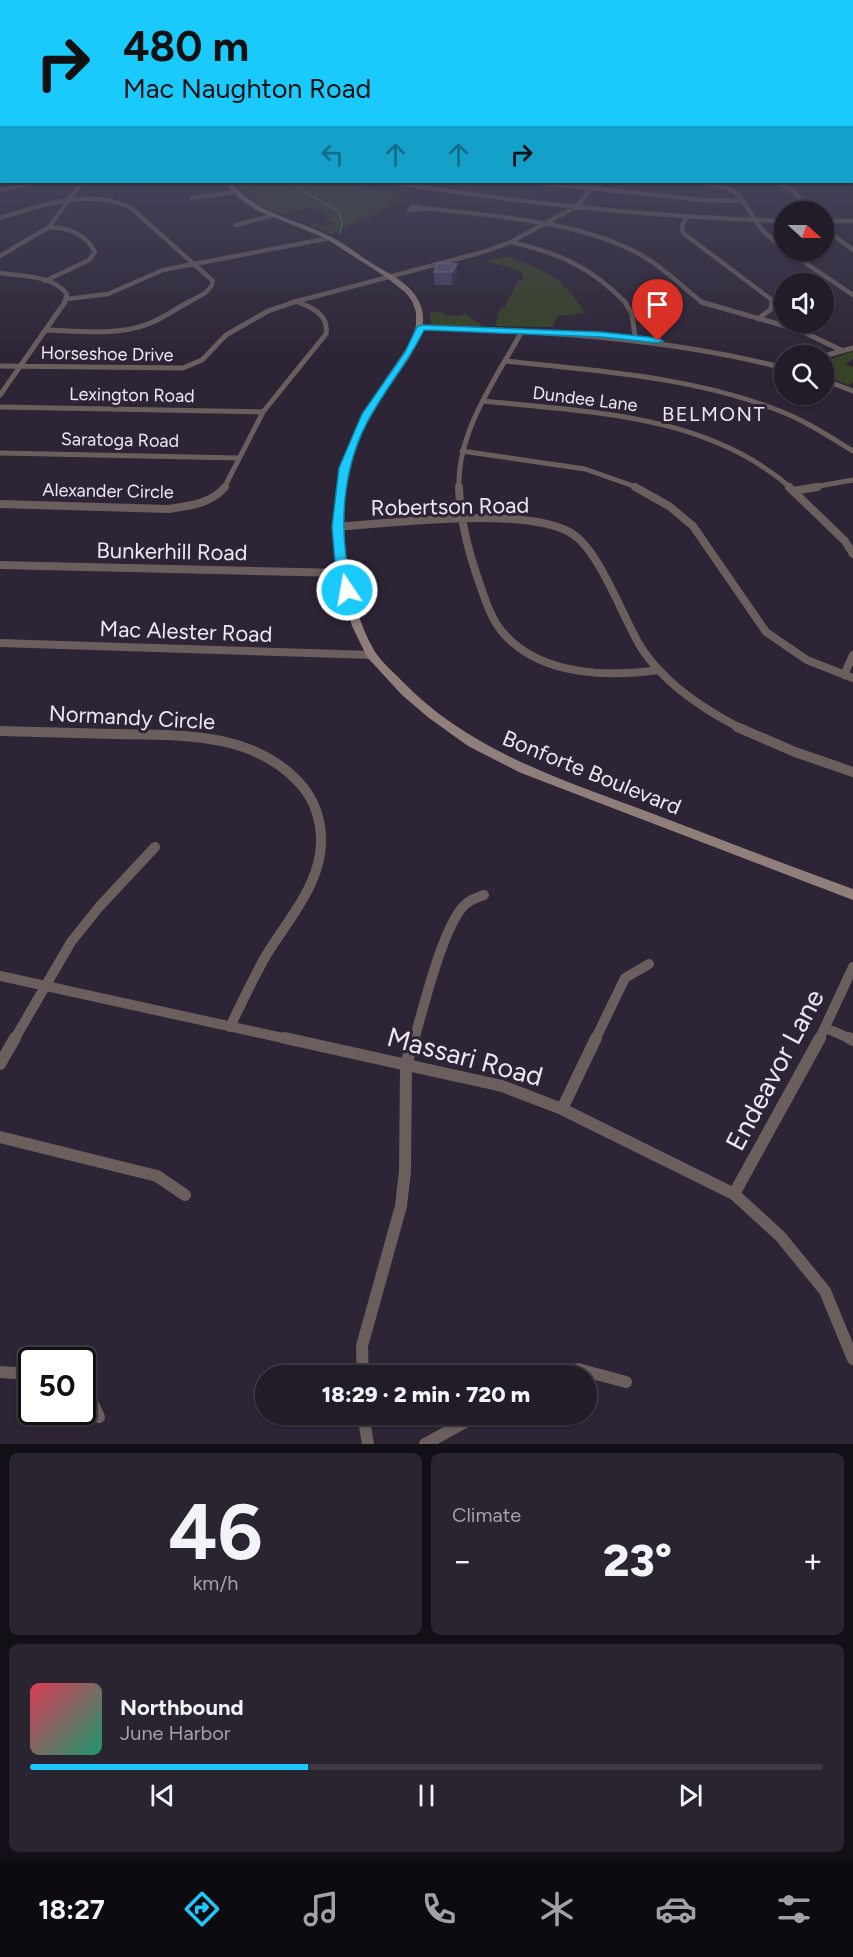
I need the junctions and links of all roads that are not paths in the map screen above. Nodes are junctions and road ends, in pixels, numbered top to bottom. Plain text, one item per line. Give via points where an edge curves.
1 (49, 227) edge
2 (52, 227) edge
3 (153, 227) edge
4 (304, 227) edge
5 (539, 227) edge
6 (559, 227) edge
7 (682, 227) edge
8 (761, 227) edge
9 (834, 236) edge
10 (330, 238) junction
11 (511, 242) junction
12 (774, 242) edge
13 (853, 250) edge
14 (0, 256) edge
15 (802, 261) edge
16 (195, 264) junction
17 (0, 273) edge
18 (390, 276) junction
19 (45, 280) junction
20 (853, 295) edge
21 (67, 299) junction
22 (296, 301) junction
23 (758, 319) junction
24 (421, 327) junction
25 (46, 330) junction
26 (522, 331) junction
27 (635, 338) junction
28 (853, 348) edge
29 (841, 350) junction
30 (834, 352) edge
31 (506, 361) junction
32 (774, 365) edge
33 (0, 366) edge
34 (20, 366) junction
35 (834, 384) edge
36 (853, 391) edge
37 (0, 395) edge
38 (483, 401) junction
39 (0, 407) edge
40 (263, 412) junction
41 (462, 451) junction
42 (853, 451) edge
43 (0, 453) edge
44 (239, 458) junction
45 (853, 480) edge
46 (793, 491) junction
47 (0, 504) edge
48 (461, 520) junction
49 (337, 527) junction
50 (853, 554) edge
51 (0, 565) edge
52 (342, 573) junction
53 (0, 643) edge
54 (371, 655) junction
55 (853, 655) edge
56 (659, 670) junction
57 (844, 675) junction
58 (853, 678) edge
59 (0, 731) edge
60 (853, 772) edge
61 (155, 847) dead end
62 (484, 895) dead end
63 (853, 896) edge
64 (649, 964) dead end
65 (853, 967) edge
66 (0, 976) edge
67 (46, 986) junction
68 (230, 1027) junction
69 (826, 1028) junction
70 (853, 1041) edge
71 (0, 1064) edge
72 (406, 1065) junction
73 (562, 1108) junction
74 (0, 1137) edge
75 (734, 1194) junction
76 (185, 1195) dead end
77 (853, 1359) edge
78 (363, 1365) edge
79 (0, 1372) edge
80 (18, 1373) edge
81 (597, 1374) edge
82 (626, 1382) dead end
83 (96, 1411) edge
84 (99, 1417) dead end
85 (365, 1425) edge
86 (460, 1425) edge
87 (368, 1444) edge
88 (425, 1444) edge

1 - 14 street
2 - 19 street via 76,230 95,252 82,263
3 - 16 street
4 - 10 main road
5 - 11 street, Horseshoe Drive
6 - 23 street via 628,248 704,304
7 - 23 street via 683,233 772,300 771,309
8 - 12 street
9 - 13 street
10 - 16 street
10 - 18 main road
11 - 18 street, Horseshoe Drive
11 - 27 street via 555,252 592,271 627,303
15 - 20 street
16 - 21 street via 160,271 108,294
16 - 25 street via 212,279 212,287 148,324 118,331
17 - 19 street
18 - 22 street, Horseshoe Drive
18 - 24 main road via 416,300
19 - 21 street via 62,287
21 - 25 street
22 - 34 street, Horseshoe Drive via 253,318 226,335 202,360 183,368
22 - 40 street, Alexander Circle via 322,315 327,322 326,334
23 - 29 street via 811,334
24 - 26 street
24 - 49 main road, Bonforte Boulevard via 354,439 344,468
25 - 34 street
26 - 27 street
26 - 31 street
27 - 32 street via 722,352
28 - 29 street
29 - 30 street
31 - 38 street
31 - 42 street via 655,379 719,392 790,415
33 - 34 street, Horseshoe Drive
34 - 37 street
35 - 36 street
38 - 41 street
38 - 46 street, Dundee Lane via 618,417 683,430 760,463
39 - 40 street, Lexington Road
40 - 44 street, Alexander Circle
41 - 48 street
41 - 57 street via 595,471 667,503 694,527 766,632 802,659
43 - 44 street, Saratoga Road
44 - 47 street, Alexander Circle via 219,494 191,506 168,509
45 - 46 street
46 - 50 street, Dundee Lane
48 - 49 street, Robertson Road
48 - 56 street, Robertson Road via 528,520 573,534 589,550 625,621
48 - 56 street via 496,622 514,644 575,670 627,675
49 - 52 main road, Bonforte Boulevard
51 - 52 street, Bunkerhill Road
52 - 54 main road, Bonforte Boulevard via 357,626
53 - 54 street, Mac Alester Road
54 - 63 main road, Bonforte Boulevard via 433,715 472,743 525,770
55 - 57 street
56 - 60 street, Robertson Road via 691,699 739,728
57 - 58 street
59 - 68 street, Normandy Circle via 186,736 229,742 276,760 302,783 318,811 318,864 255,973
61 - 67 street via 87,921
62 - 72 street via 459,912 444,943
64 - 73 street via 625,978
65 - 69 street, Endeavor Lane
66 - 67 street, Massari Road
67 - 68 street, Massari Road
67 - 71 street
68 - 72 street, Massari Road
69 - 70 street
69 - 75 street, Endeavor Lane
72 - 73 street, Massari Road via 502,1086
72 - 78 street via 401,1206 362,1346
73 - 75 street, Massari Road
74 - 76 street via 157,1176
75 - 77 street, Massari Road via 780,1236 825,1291
79 - 80 street
81 - 82 street
83 - 84 street
85 - 87 street
86 - 88 street

